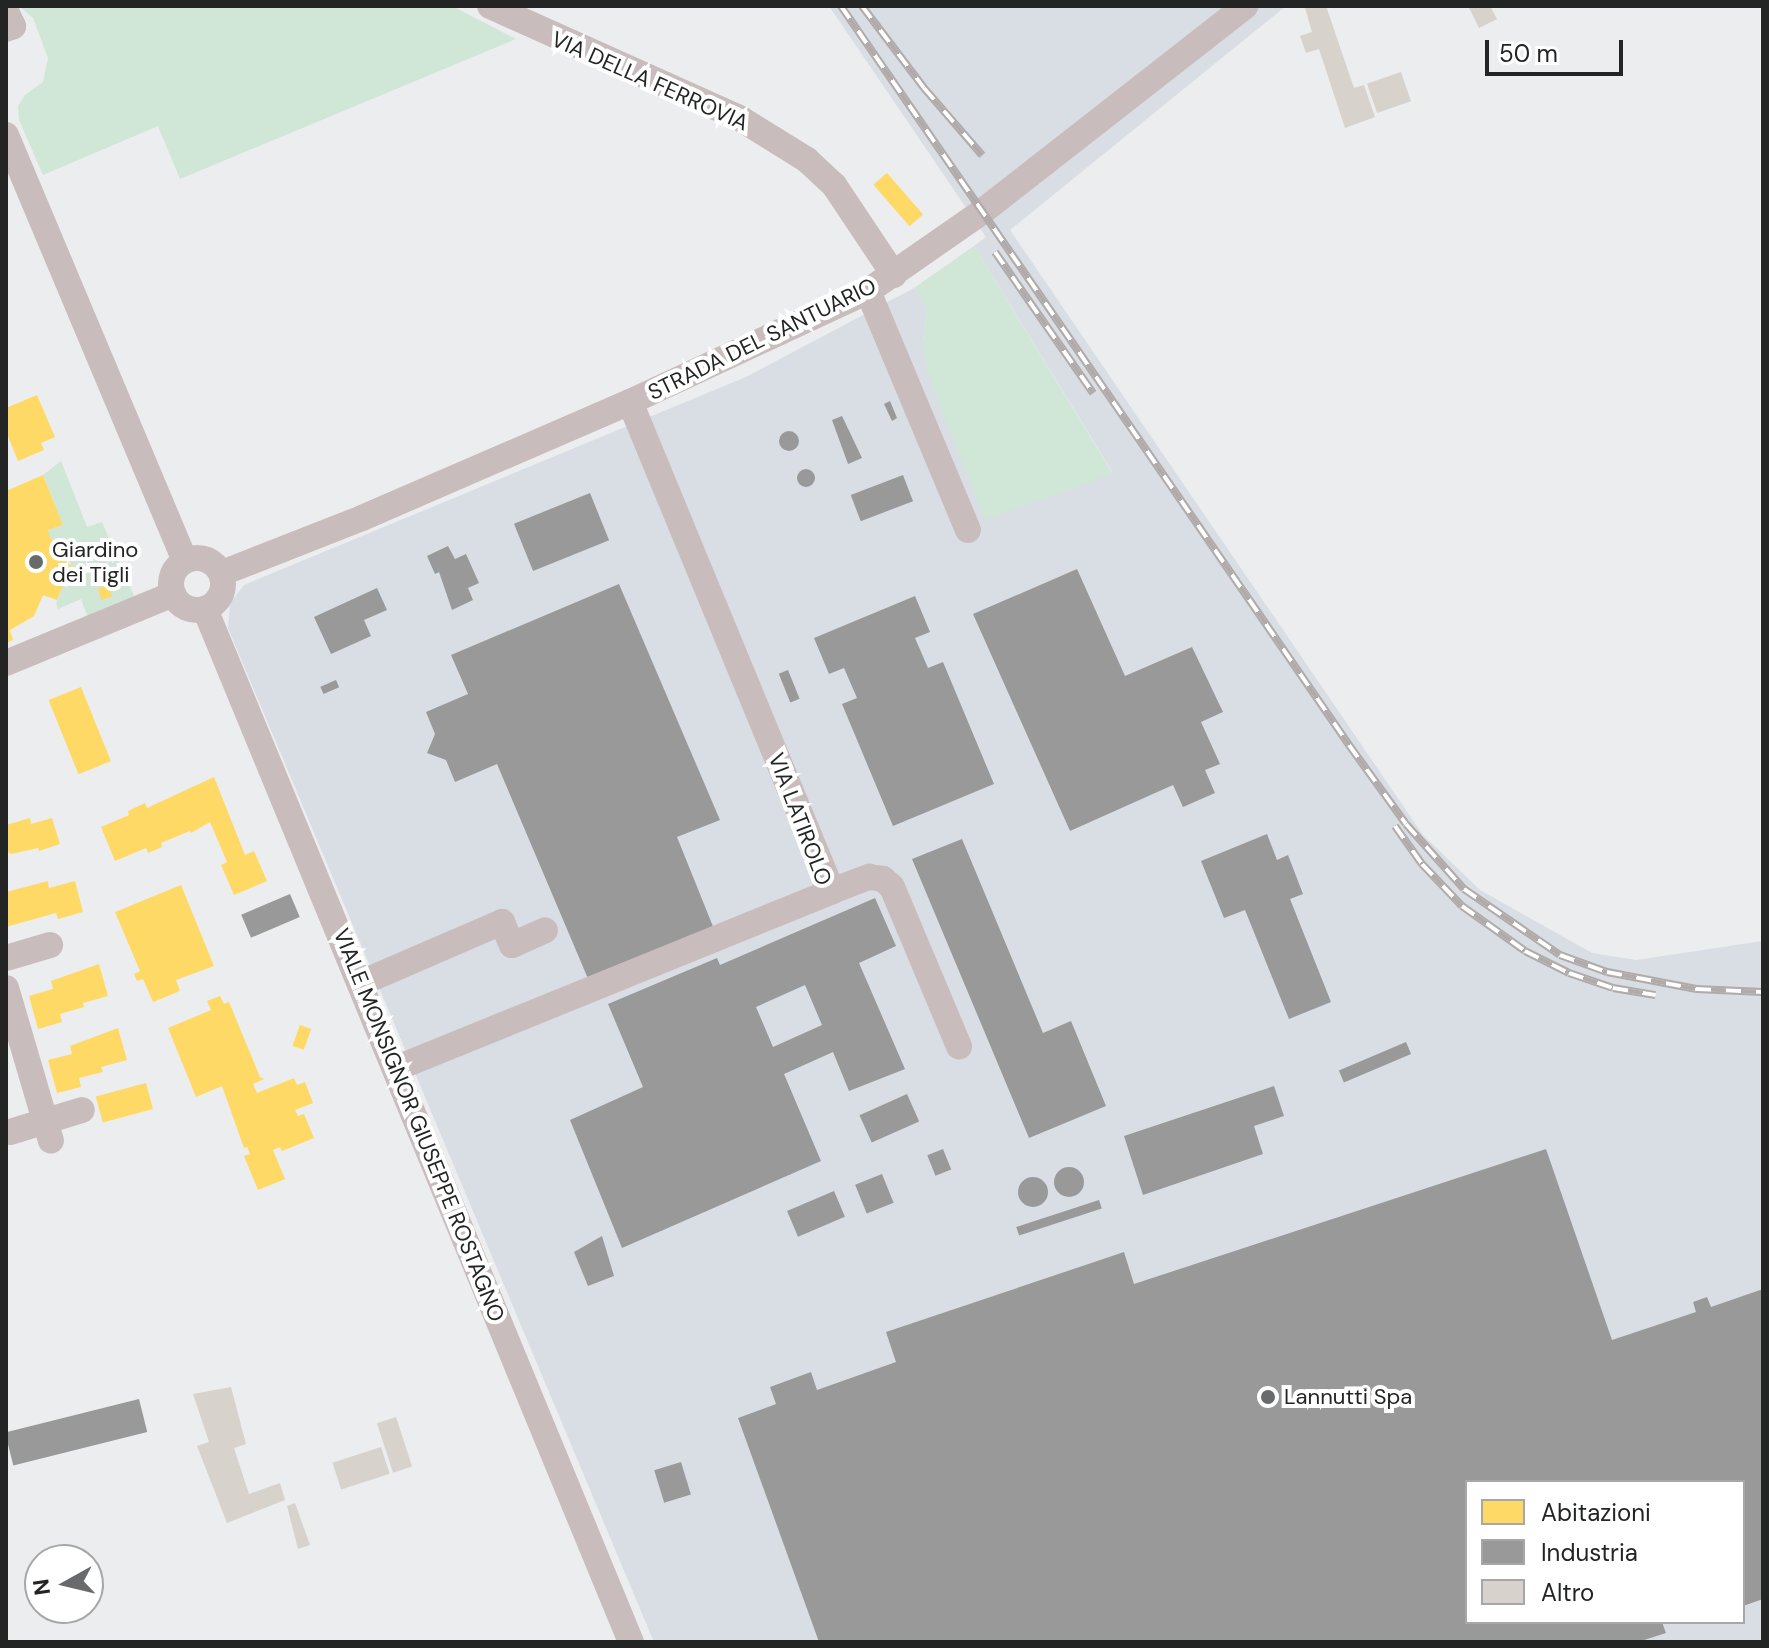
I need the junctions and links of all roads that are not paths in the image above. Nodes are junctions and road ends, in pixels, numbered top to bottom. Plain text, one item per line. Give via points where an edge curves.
1 (490, 6) edge
2 (1245, 6) edge
3 (6, 135) edge
4 (14, 174) edge
5 (894, 275) junction
6 (868, 291) junction
7 (630, 402) junction
8 (968, 530) dead end
9 (185, 560) junction
10 (222, 573) junction
11 (173, 594) junction
12 (205, 609) junction
13 (6, 663) edge
14 (832, 891) junction
15 (545, 930) dead end
16 (50, 945) dead end
17 (6, 958) edge
18 (361, 983) junction
19 (6, 988) edge
20 (959, 1046) dead end
21 (397, 1068) junction
22 (82, 1110) dead end
23 (48, 1131) junction
24 (10, 1132) dead end
25 (631, 1642) edge

1 - 5 street, VIA DELLA FERROVIA via 741,119 807,160 834,185
2 - 5 street, STRADA DEL SANTUARIO
3 - 4 street
4 - 9 street
5 - 6 street, STRADA DEL SANTUARIO
6 - 7 street, STRADA DEL SANTUARIO
6 - 8 street
7 - 10 street, STRADA DEL SANTUARIO
7 - 14 street, VIA LATIROLO
9 - 10 street via 210,560
9 - 11 street via 174,571
10 - 12 street via 219,599
11 - 12 street via 183,606
11 - 13 street
12 - 18 street, VIALE MONSIGNOR GIUSEPPE ROSTAGNO
14 - 20 street via 869,877 892,887
14 - 21 street, VIA LATIROLO
15 - 18 street via 512,945 502,922
16 - 17 street
18 - 21 street, VIALE MONSIGNOR GIUSEPPE ROSTAGNO
19 - 23 street
21 - 25 street, VIALE MONSIGNOR GIUSEPPE ROSTAGNO
22 - 23 street
23 - 24 street

